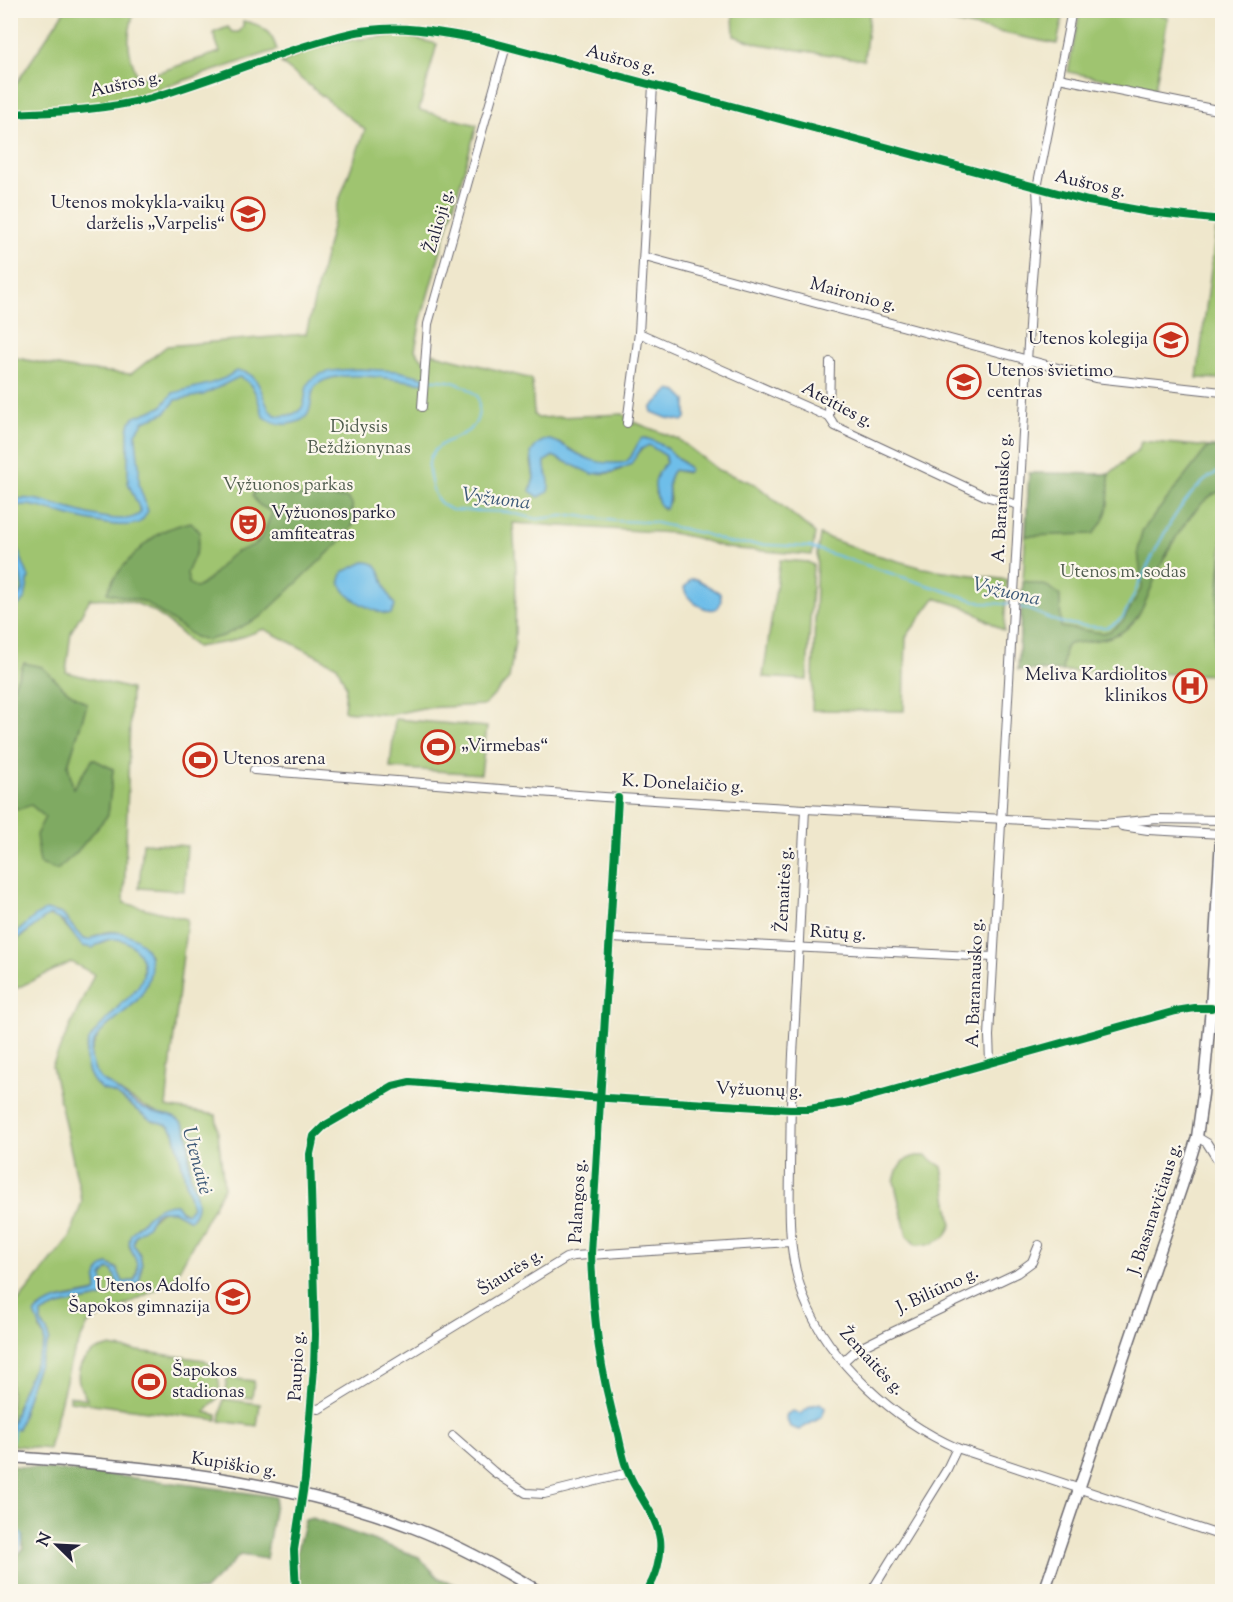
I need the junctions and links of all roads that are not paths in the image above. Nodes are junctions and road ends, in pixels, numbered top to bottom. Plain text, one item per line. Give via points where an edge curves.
1 (1072, 10) edge
2 (506, 46) junction
3 (1059, 78) junction
4 (653, 85) junction
5 (1222, 111) edge
6 (10, 114) edge
7 (1037, 188) junction
8 (1222, 220) edge
9 (645, 257) junction
10 (639, 333) junction
11 (1028, 359) junction
12 (830, 362) dead end
13 (1222, 392) edge
14 (422, 407) dead end
15 (829, 417) junction
16 (627, 423) dead end
17 (1019, 505) junction
18 (254, 770) dead end
19 (618, 798) junction
20 (805, 809) junction
21 (1000, 818) junction
22 (1222, 820) edge
23 (1110, 824) junction
24 (1222, 834) edge
25 (1220, 879) edge
26 (610, 938) junction
27 (799, 948) junction
28 (993, 957) junction
29 (1211, 1008) junction
30 (990, 1062) junction
31 (600, 1097) junction
32 (790, 1109) junction
33 (1197, 1137) junction
34 (311, 1141) joint
35 (1222, 1167) edge
36 (790, 1242) junction
37 (1039, 1245) dead end
38 (591, 1253) junction
39 (844, 1362) junction
40 (311, 1408) junction
41 (453, 1436) dead end
42 (957, 1448) junction
43 (10, 1457) edge
44 (628, 1473) junction
45 (1078, 1488) junction
46 (303, 1494) junction
47 (1222, 1536) edge
48 (296, 1592) edge
49 (540, 1592) edge
50 (646, 1592) edge
51 (871, 1592) edge
52 (1044, 1592) edge

1 - 3 street, A. Baranausko g.
2 - 4 street, Aušros g.
2 - 6 street, Aušros g. via 440,32 369,30 286,52 150,98 107,107
2 - 14 street, Žalioji g. via 428,324
3 - 5 street
3 - 7 street, A. Baranausko g.
4 - 7 street, Aušros g.
4 - 9 street
7 - 8 street, Aušros g. via 1124,208
7 - 11 street, A. Baranausko g.
9 - 10 street
9 - 11 street, Maironio g.
10 - 15 street, Ateities g.
10 - 16 street
11 - 13 street, Maironio g. via 1095,378
11 - 17 street, A. Baranausko g.
12 - 15 street
15 - 17 street, Ateities g. via 835,426 921,467 986,496
17 - 21 street, A. Baranausko g.
18 - 19 street, K. Donelaičio g.
19 - 20 street, K. Donelaičio g.
19 - 26 street, Palangos g.
20 - 21 street, K. Donelaičio g.
20 - 27 street, Žemaitės g.
21 - 23 street, K. Donelaičio g.
21 - 28 street, A. Baranausko g.
22 - 23 street, K. Donelaičio g. via 1157,819
22 - 24 main road, J. Basanavičiaus g.
23 - 24 street, K. Donelaičio g.
24 - 25 main road, J. Basanavičiaus g.
25 - 29 main road, J. Basanavičiaus g.
26 - 27 street, Rūtų g.
26 - 31 street, Palangos g.
27 - 28 street, Rūtų g.
27 - 32 street, Žemaitės g.
28 - 30 street, A. Baranausko g.
29 - 30 street, Vyžuonų g. via 1176,1011
29 - 33 main road, J. Basanavičiaus g.
30 - 32 street, Vyžuonų g. via 850,1102
31 - 32 street, Vyžuonų g.
31 - 34 street, Vyžuonų g. via 410,1082 393,1086 324,1126
31 - 38 street, Palangos g.
32 - 36 street, Žemaitės g.
33 - 35 street via 1207,1143
33 - 45 main road, J. Basanavičiaus g.
34 - 40 street, Paupio g. via 315,1334
36 - 38 street, Šiaurės g.
36 - 39 street, Žemaitės g. via 804,1297 823,1334
37 - 39 street, J. Biliūno g. via 1032,1262 1017,1273 856,1350
38 - 40 street, Šiaurės g. via 566,1258 319,1409
38 - 44 street, Palangos g. via 598,1354
39 - 42 street, Žemaitės g. via 894,1411
40 - 46 street, Paupio g.
41 - 44 street via 494,1472 526,1493 544,1494
42 - 45 street, Žemaitės g.
42 - 51 street
43 - 46 main road, Kupiškio g. via 179,1473
44 - 50 street, Palangos g. via 660,1537 656,1572
45 - 47 street, Žemaitės g.
45 - 52 main road, J. Basanavičiaus g.
46 - 48 street, Paupio g. via 294,1550
46 - 49 main road, Kupiškio g. via 415,1529 484,1560

